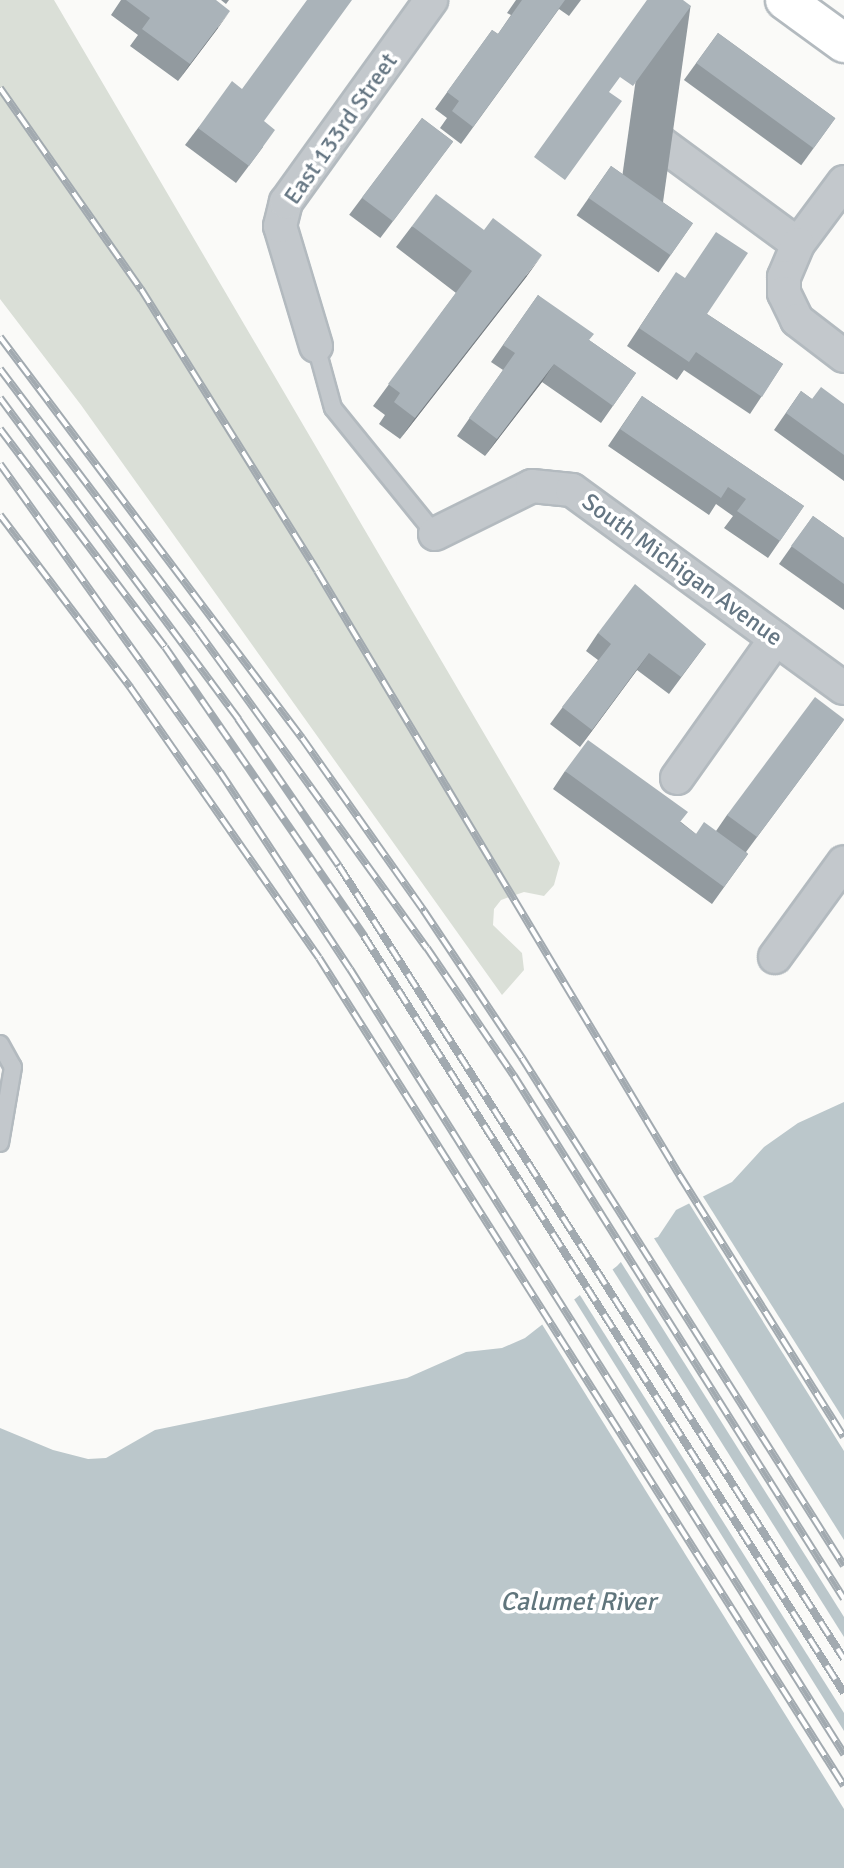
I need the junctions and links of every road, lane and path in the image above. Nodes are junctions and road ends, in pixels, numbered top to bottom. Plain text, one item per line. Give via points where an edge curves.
1 (431, 0) edge
2 (785, 0) edge
3 (844, 43) edge
4 (655, 139) dead end
5 (844, 182) edge
6 (798, 244) junction
7 (316, 346) joint
8 (844, 355) edge
9 (435, 534) joint
10 (776, 638) junction
11 (844, 688) edge
12 (677, 778) dead end
13 (844, 862) edge
14 (775, 957) dead end
15 (0, 1044) edge
16 (0, 1143) edge

1 - 7 street, East 133rd Street via 286,202 280,226
2 - 3 main road
4 - 6 street
5 - 6 street
6 - 8 street via 786,270 784,293 797,320
7 - 9 lane via 333,408
9 - 10 street, South Michigan Avenue via 532,486 572,490
10 - 11 street, South Michigan Avenue
10 - 12 street
13 - 14 street
15 - 16 lane via 13,1067

